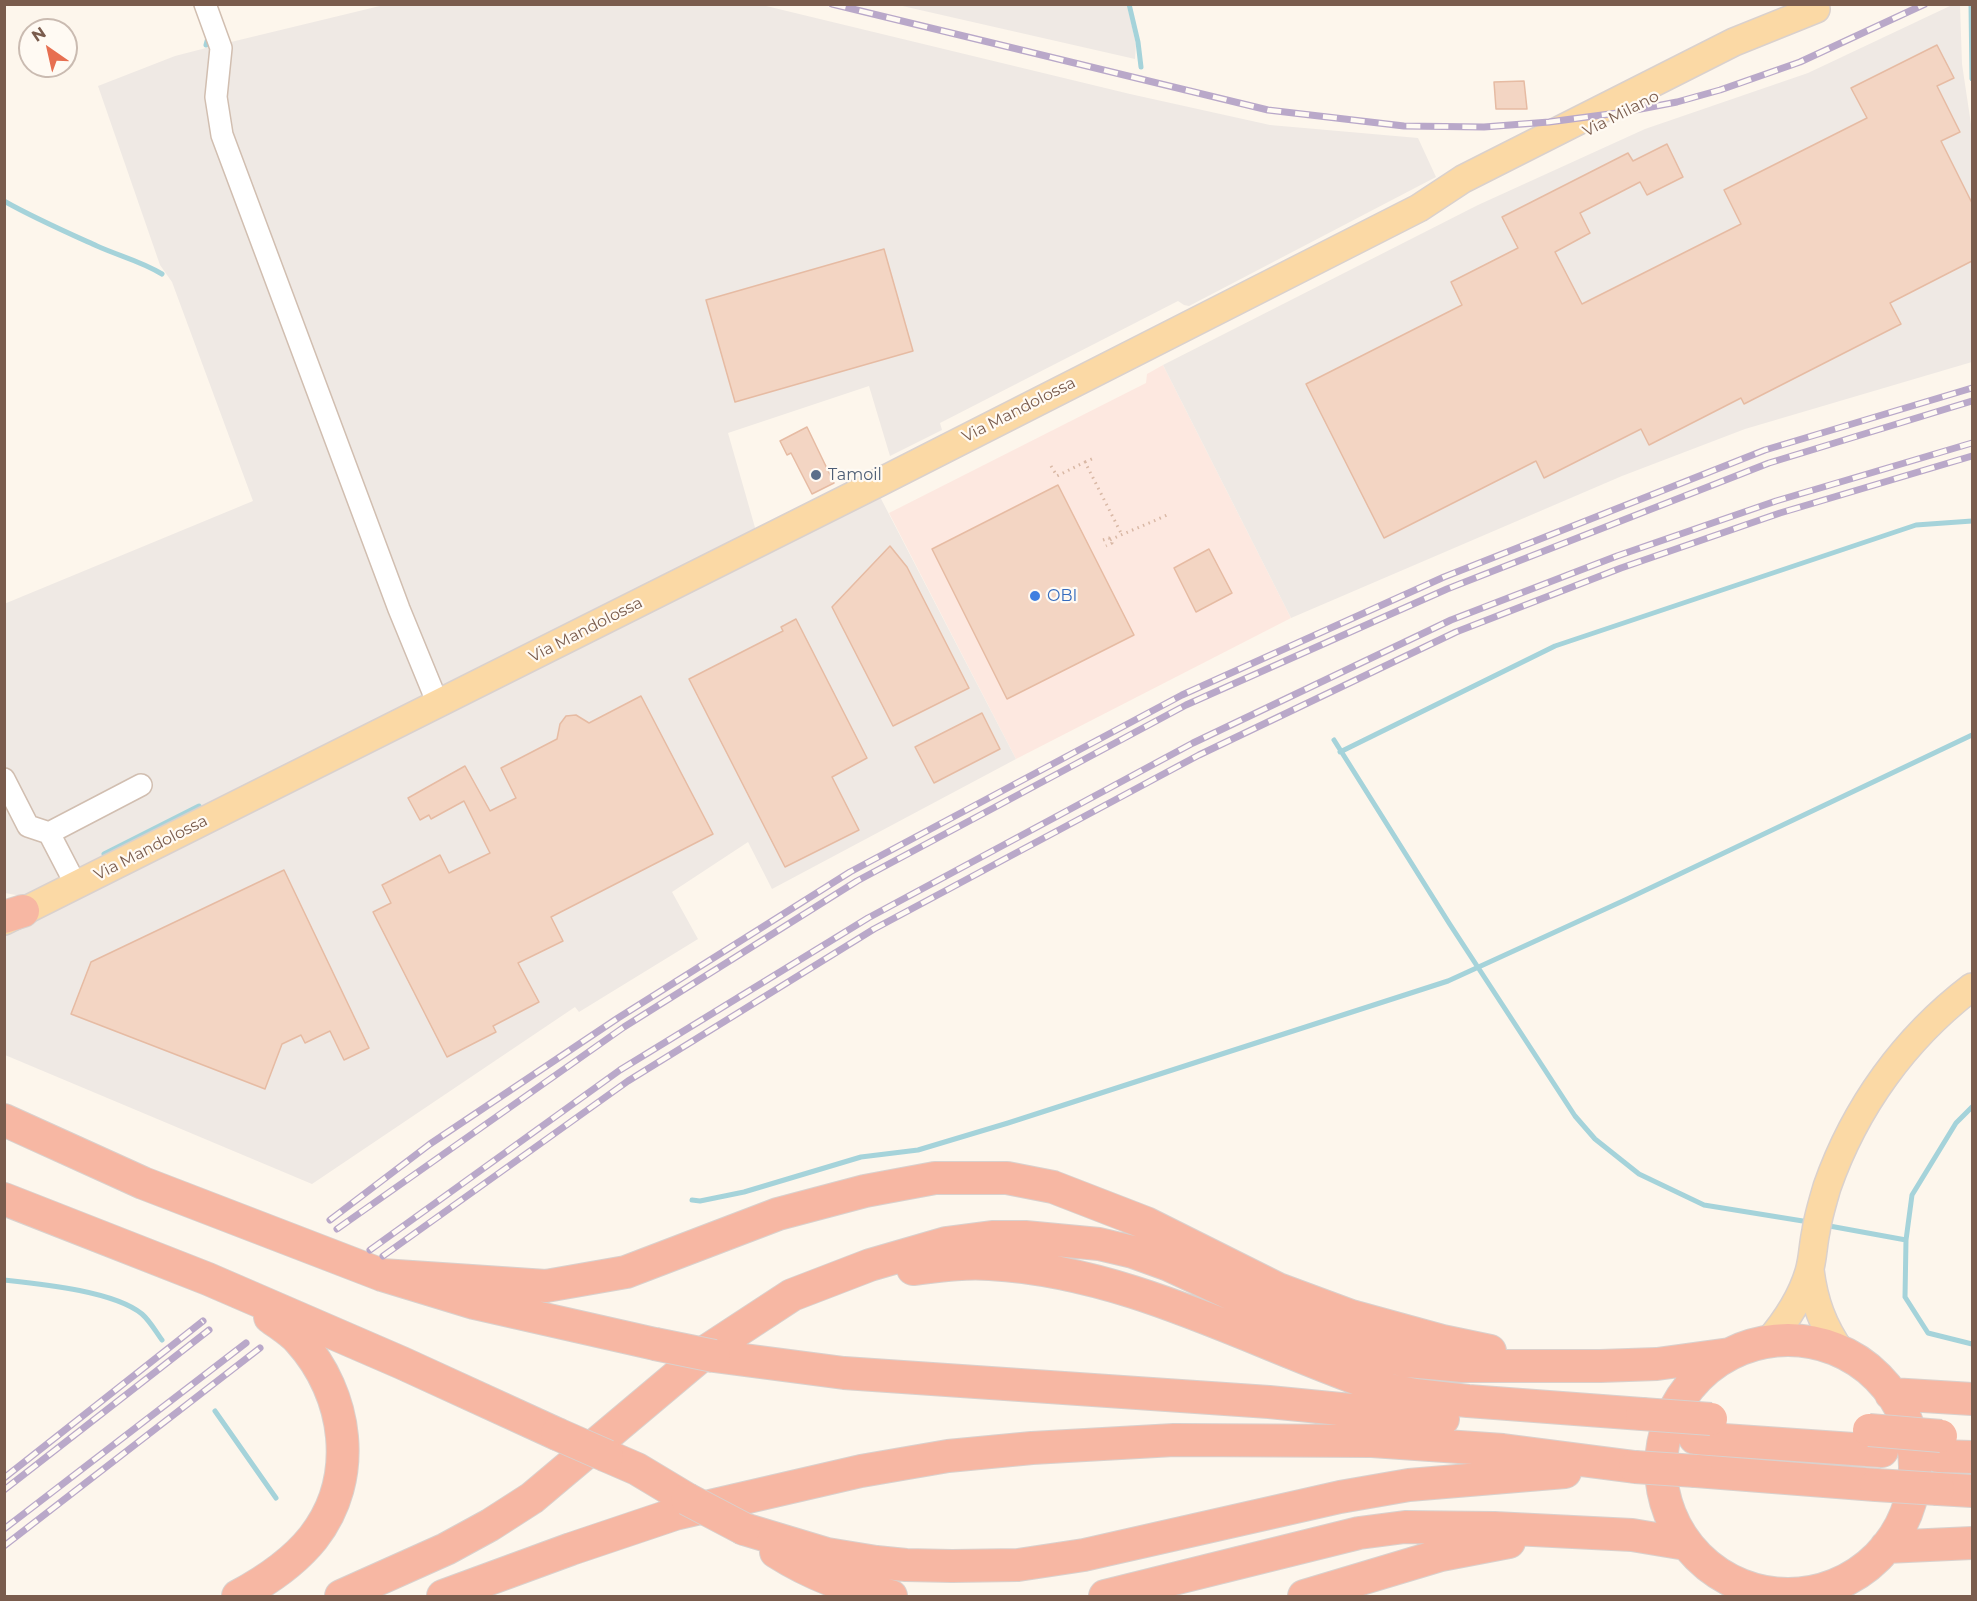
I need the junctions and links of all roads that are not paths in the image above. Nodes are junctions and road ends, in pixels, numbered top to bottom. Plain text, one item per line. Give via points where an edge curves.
1 (205, 4) edge
2 (1820, 7) edge
3 (1165, 336) joint
4 (438, 704) junction
5 (4, 779) edge
6 (141, 785) dead end
7 (49, 833) junction
8 (76, 885) junction
9 (11, 916) edge
10 (1972, 987) edge
11 (4, 1119) edge
12 (4, 1199) edge
13 (4, 1208) edge
14 (76, 1227) junction
15 (1809, 1269) junction
16 (382, 1275) junction
17 (208, 1279) junction
18 (740, 1328) junction
19 (1768, 1342) junction
20 (1841, 1352) junction
21 (1730, 1354) junction
22 (1555, 1366) junction
23 (1891, 1394) junction
24 (1972, 1399) edge
25 (1640, 1424) junction
26 (1972, 1439) edge
27 (1940, 1446) junction
28 (1972, 1457) edge
29 (1635, 1467) junction
30 (1972, 1491) edge
31 (744, 1529) junction
32 (1563, 1533) junction
33 (1972, 1542) edge
34 (1686, 1544) junction
35 (1886, 1547) junction
36 (238, 1596) edge
37 (341, 1596) edge
38 (443, 1596) edge
39 (891, 1596) edge
40 (1105, 1596) edge
41 (1304, 1596) edge

1 - 4 street via 221,48 216,97 222,135
2 - 3 main road, Via Milano via 1734,42 1463,178 1419,207
3 - 4 main road, Via Mandolossa
4 - 8 main road, Via Mandolossa
5 - 7 street via 28,826
6 - 7 street
7 - 8 street
8 - 9 main road, Via Mandolossa
10 - 15 main road via 1909,1045 1860,1113 1827,1188
11 - 16 highway via 143,1183
12 - 14 highway
13 - 14 highway
14 - 17 highway
15 - 19 main road via 1793,1308
15 - 20 main road via 1818,1313
16 - 22 highway via 546,1286 626,1272 778,1214 865,1191 935,1178 1007,1178 1053,1187 1146,1223 1278,1288 1351,1316
16 - 25 highway, bridge via 474,1303 655,1344 844,1373 1269,1402 1530,1427
17 - 31 highway, bridge via 638,1469
17 - 36 highway via 261,1310 298,1339 330,1387 344,1447 330,1509 315,1536 275,1574
18 - 22 highway via 792,1295 870,1265 946,1244 1025,1237 1100,1244 1133,1252 1304,1327 1379,1355 1463,1366
18 - 25 highway via 830,1290 875,1276 989,1263 1052,1271 1153,1297 1389,1390
18 - 37 highway via 532,1498 446,1549
19 - 20 highway via 1809,1343
19 - 21 highway
20 - 23 highway via 1877,1377
21 - 22 highway via 1657,1364
21 - 34 highway via 1704,1372 1683,1396 1668,1424 1661,1455 1662,1486 1670,1517
23 - 24 highway
23 - 35 highway via 1911,1436 1914,1483 1899,1527
25 - 27 highway
26 - 27 highway
27 - 28 highway
29 - 30 highway, bridge
29 - 31 highway via 1409,1485 1084,1555 1018,1564 876,1562 827,1554
29 - 38 highway via 1503,1450 1372,1441 1174,1440 948,1456 850,1473 675,1514
31 - 39 highway via 814,1574
32 - 34 highway via 1632,1535
32 - 40 highway via 1405,1527 1359,1533
32 - 41 highway via 1441,1555
33 - 35 highway
34 - 35 highway via 1709,1568 1737,1584 1769,1593 1802,1594 1833,1586 1863,1570

